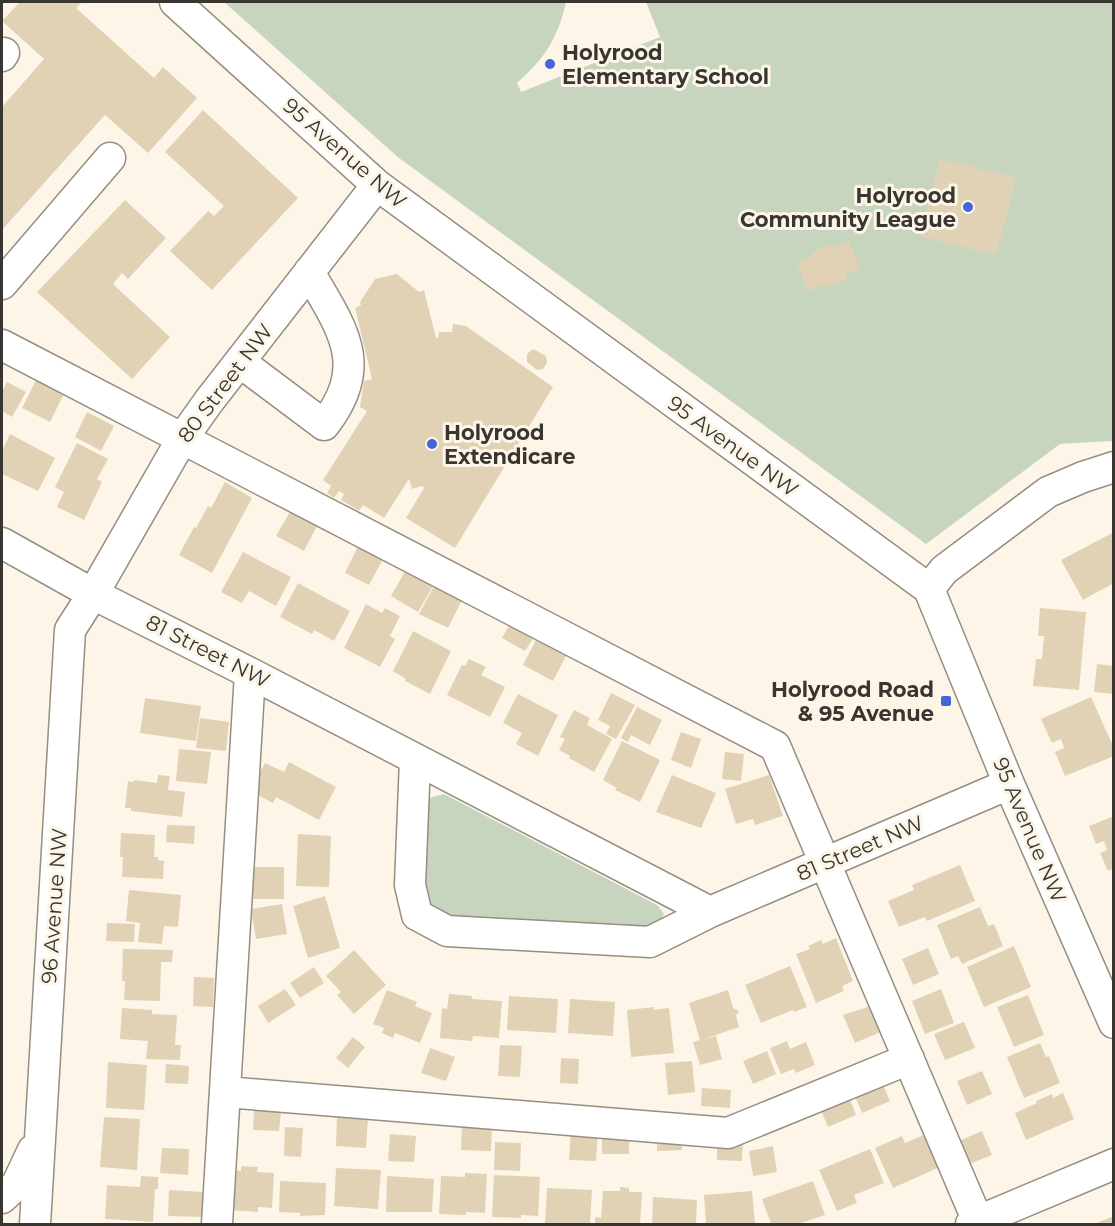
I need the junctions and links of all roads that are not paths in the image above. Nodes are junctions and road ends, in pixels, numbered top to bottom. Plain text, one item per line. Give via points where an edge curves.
1 (175, 2) edge
2 (110, 158) dead end
3 (377, 185) junction
4 (309, 272) junction
5 (2, 284) edge
6 (2, 345) edge
7 (240, 362) junction
8 (182, 439) junction
9 (1113, 467) edge
10 (2, 543) edge
11 (928, 589) junction
12 (93, 594) junction
13 (250, 673) junction
14 (415, 760) junction
15 (1009, 784) junction
16 (825, 863) junction
17 (710, 912) junction
18 (1113, 1023) edge
19 (909, 1059) junction
20 (225, 1092) junction
21 (39, 1136) junction
22 (1113, 1164) edge
23 (2, 1198) edge
24 (35, 1224) edge
25 (217, 1224) edge
26 (976, 1224) edge

1 - 3 street, 95 Avenue NW
2 - 5 street
3 - 4 street, 80 Street NW
3 - 11 street, 95 Avenue NW
4 - 7 street, 80 Street NW
4 - 7 street via 349,351 350,374 336,409 324,425
6 - 8 street
7 - 8 street, 80 Street NW
8 - 12 street, 80 Street NW
8 - 16 street via 775,746
9 - 11 street via 1048,492 944,570
10 - 12 street, 81 Street NW
11 - 15 street, 95 Avenue NW
12 - 13 street, 81 Street NW
12 - 21 street, 96 Avenue NW via 70,630
13 - 14 street, 81 Street NW
13 - 20 street
14 - 17 street, 81 Street NW
14 - 17 street, 81 Street NW via 410,885 417,915 447,930 650,942
15 - 16 street, 81 Street NW
15 - 18 street, 95 Avenue NW
16 - 17 street, 81 Street NW
16 - 19 street
19 - 20 street via 728,1133
19 - 26 street
20 - 25 street
21 - 23 street via 17,1185
21 - 24 street, 96 Avenue NW
22 - 26 street

